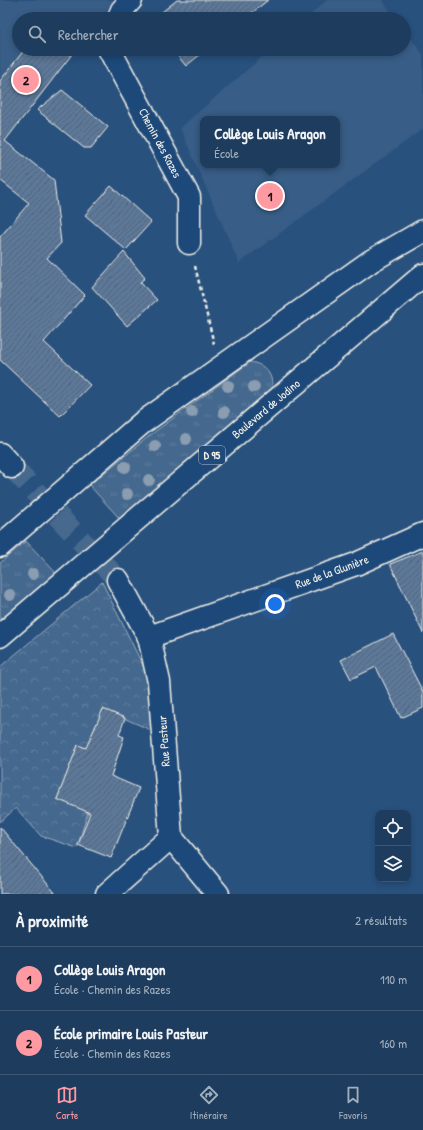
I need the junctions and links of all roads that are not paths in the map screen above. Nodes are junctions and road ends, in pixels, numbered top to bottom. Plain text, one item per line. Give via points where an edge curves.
1 (131, 0) edge
2 (121, 12) edge
3 (113, 56) edge
4 (423, 231) edge
5 (189, 243) road end
6 (423, 275) edge
7 (423, 534) edge
8 (0, 546) edge
9 (118, 580) tunnel mouth
10 (0, 636) edge
11 (149, 637) junction
12 (171, 837) junction
13 (107, 894) edge
14 (218, 894) edge

1 - 2 main road
3 - 5 main road, Chemin des Razes via 189,197
4 - 8 main road via 371,261 142,423
6 - 10 main road, Boulevard de Jodino / D 95
7 - 11 main road, Rue de la Glunière via 356,564
9 - 11 main road, Rue Pasteur
11 - 12 main road, Rue Pasteur via 159,682
12 - 13 main road
12 - 14 main road

